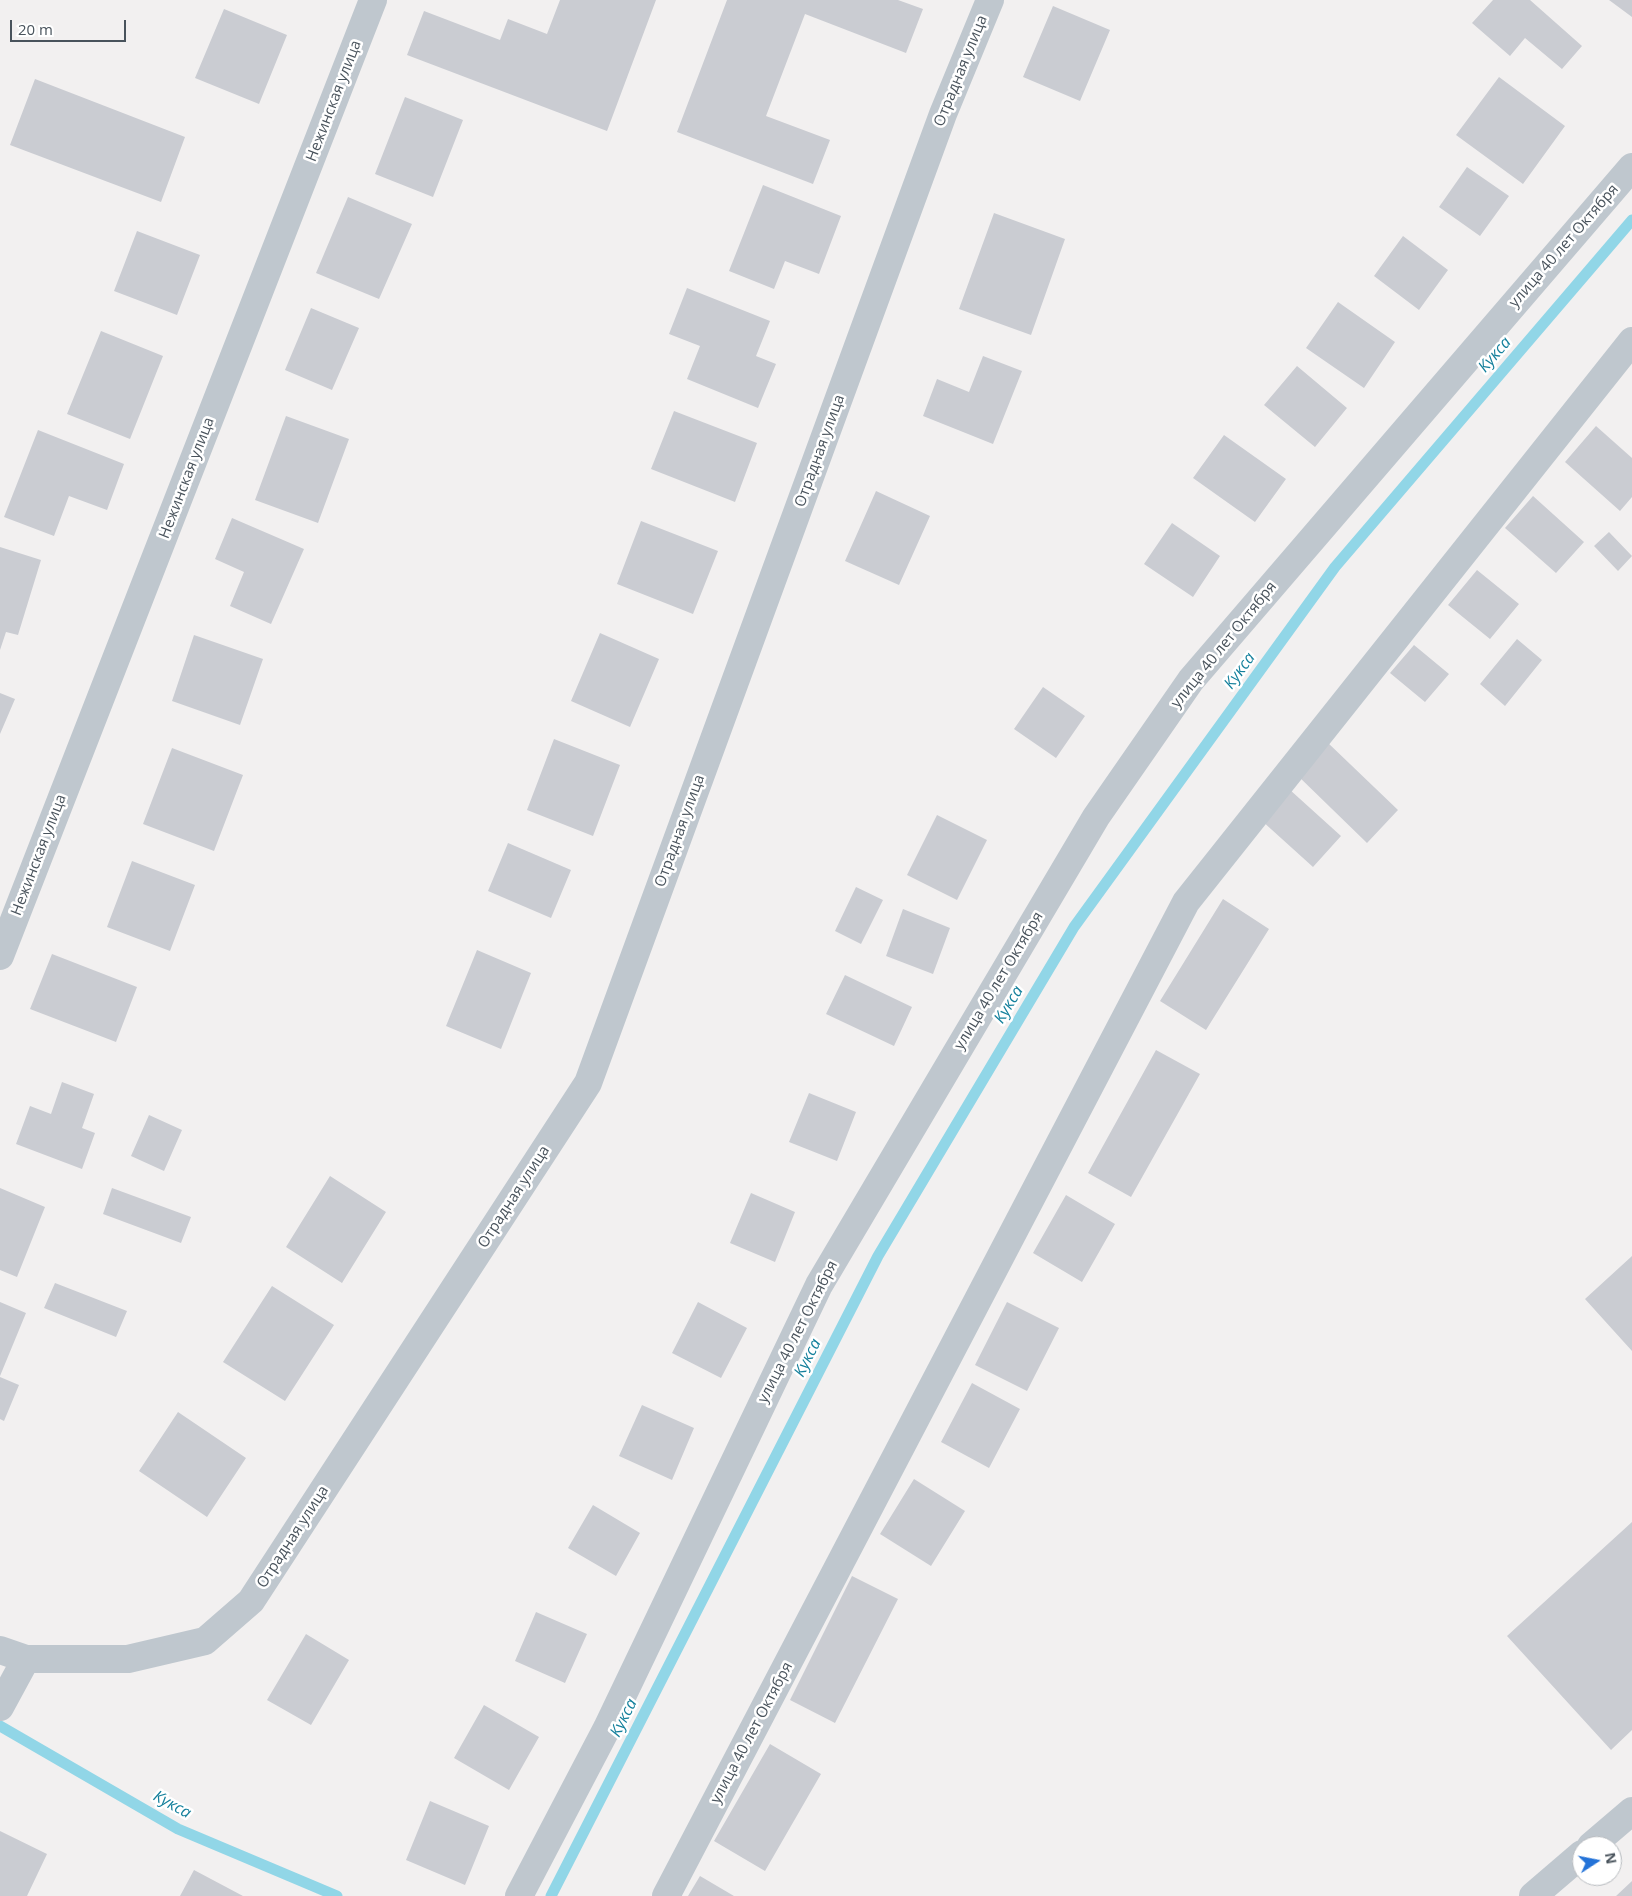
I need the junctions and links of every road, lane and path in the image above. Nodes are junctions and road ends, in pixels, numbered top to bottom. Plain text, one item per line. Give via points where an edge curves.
1 (373, 0) edge
2 (990, 0) edge
3 (1632, 167) edge
4 (1632, 341) edge
5 (0, 956) edge
6 (0, 1650) edge
7 (26, 1658) junction
8 (0, 1707) edge
9 (1632, 1811) edge
10 (1603, 1836) edge
11 (1572, 1863) edge
12 (519, 1896) edge
13 (666, 1896) edge
14 (1533, 1896) edge

1 - 5 street, Нежинская улица
2 - 7 street, Отрадная улица via 943,114 588,1083 251,1601 205,1641 128,1659
3 - 12 street, улица 40 лет Октября via 1191,680 1096,817 818,1285 607,1728
4 - 13 street, улица 40 лет Октября via 1186,902
6 - 7 street, Отрадная улица
7 - 8 street
9 - 10 street
11 - 14 street

